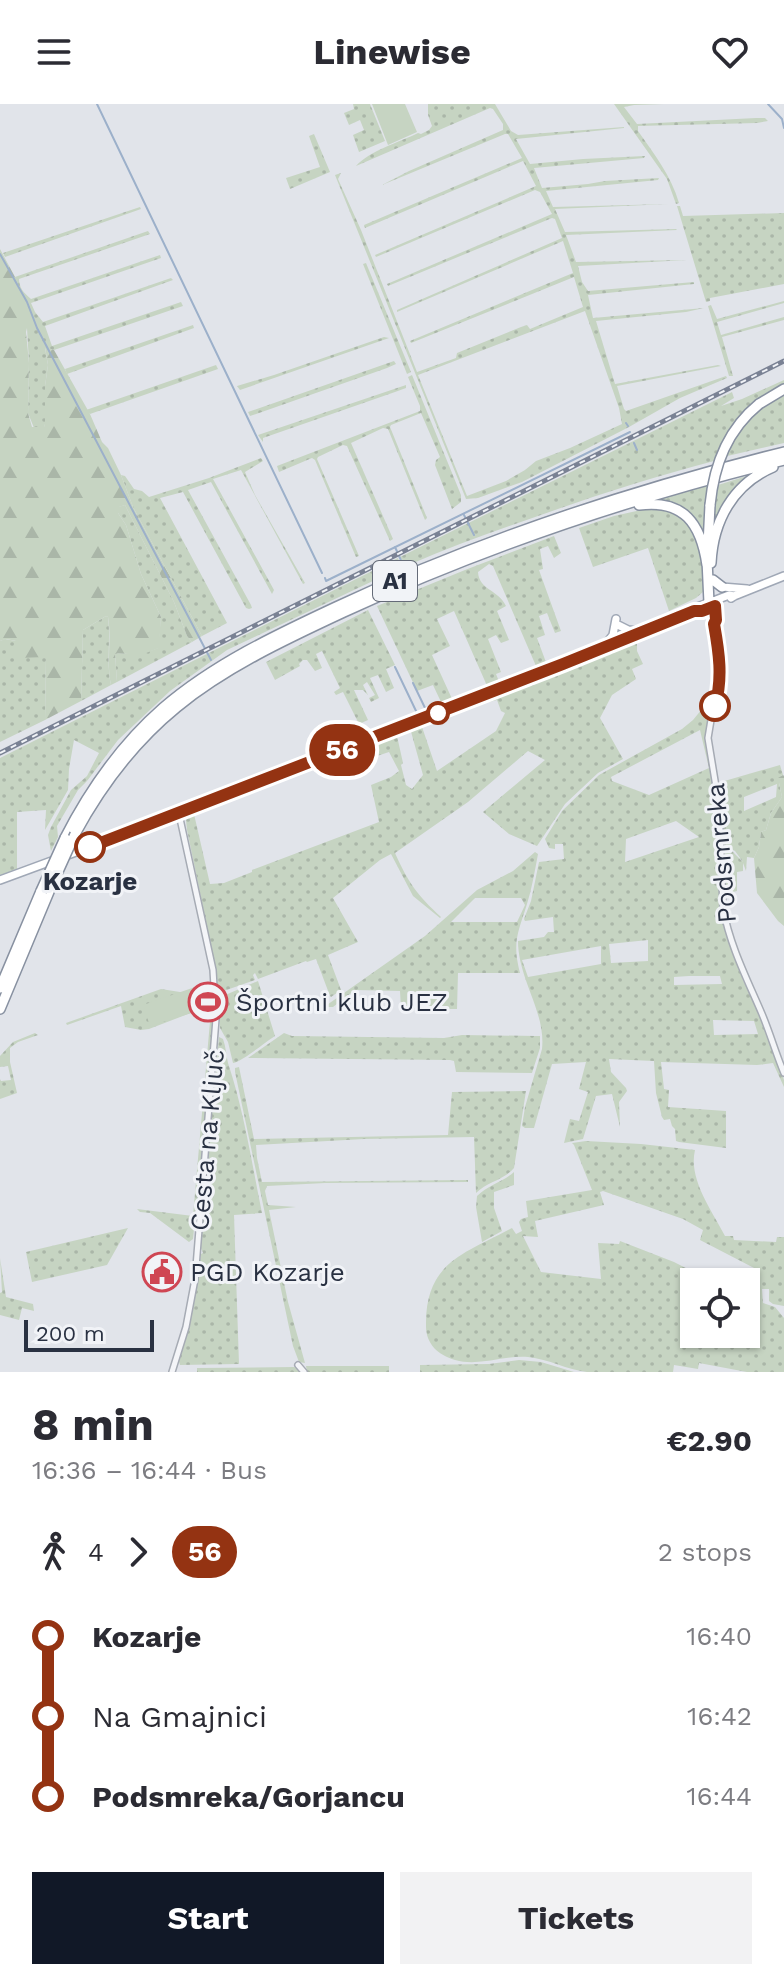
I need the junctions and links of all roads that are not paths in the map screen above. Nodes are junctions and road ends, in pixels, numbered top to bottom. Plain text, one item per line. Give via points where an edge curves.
1 (784, 389) edge
2 (784, 452) edge
3 (784, 462) edge
4 (605, 511) junction
5 (709, 566) junction
6 (784, 576) edge
7 (710, 585) junction
8 (722, 587) joint
9 (749, 590) junction
10 (707, 606) junction
11 (648, 629) junction
12 (600, 649) junction
13 (179, 814) junction
14 (0, 880) edge
15 (46, 889) junction
16 (0, 988) edge
17 (0, 1009) edge
18 (784, 1073) edge
19 (298, 1365) dead end
20 (172, 1372) edge
21 (304, 1372) edge

1 - 5 highway, bridge via 759,404 725,446 710,505
2 - 15 highway, A1, bridge via 518,532 388,584 261,644 164,707 123,749 65,838
3 - 4 highway, A1
3 - 5 highway via 753,478 731,500 715,534
4 - 5 highway via 655,503 678,510 698,530
4 - 15 highway, A1, bridge via 387,593 225,673 178,706 136,746 107,782
5 - 7 highway
6 - 9 main road
7 - 8 highway
7 - 10 highway
7 - 10 highway
8 - 9 main road
9 - 10 main road
10 - 11 main road
10 - 18 street, Podsmreka via 716,620 720,657 708,738 719,805 723,908 735,954
11 - 12 main road
11 - 12 main road via 631,631 617,622
12 - 13 main road
13 - 14 main road
13 - 20 street, Cesta na Ključ via 213,970 216,1019 195,1279
15 - 16 highway, A1
15 - 17 highway, A1
19 - 21 street

